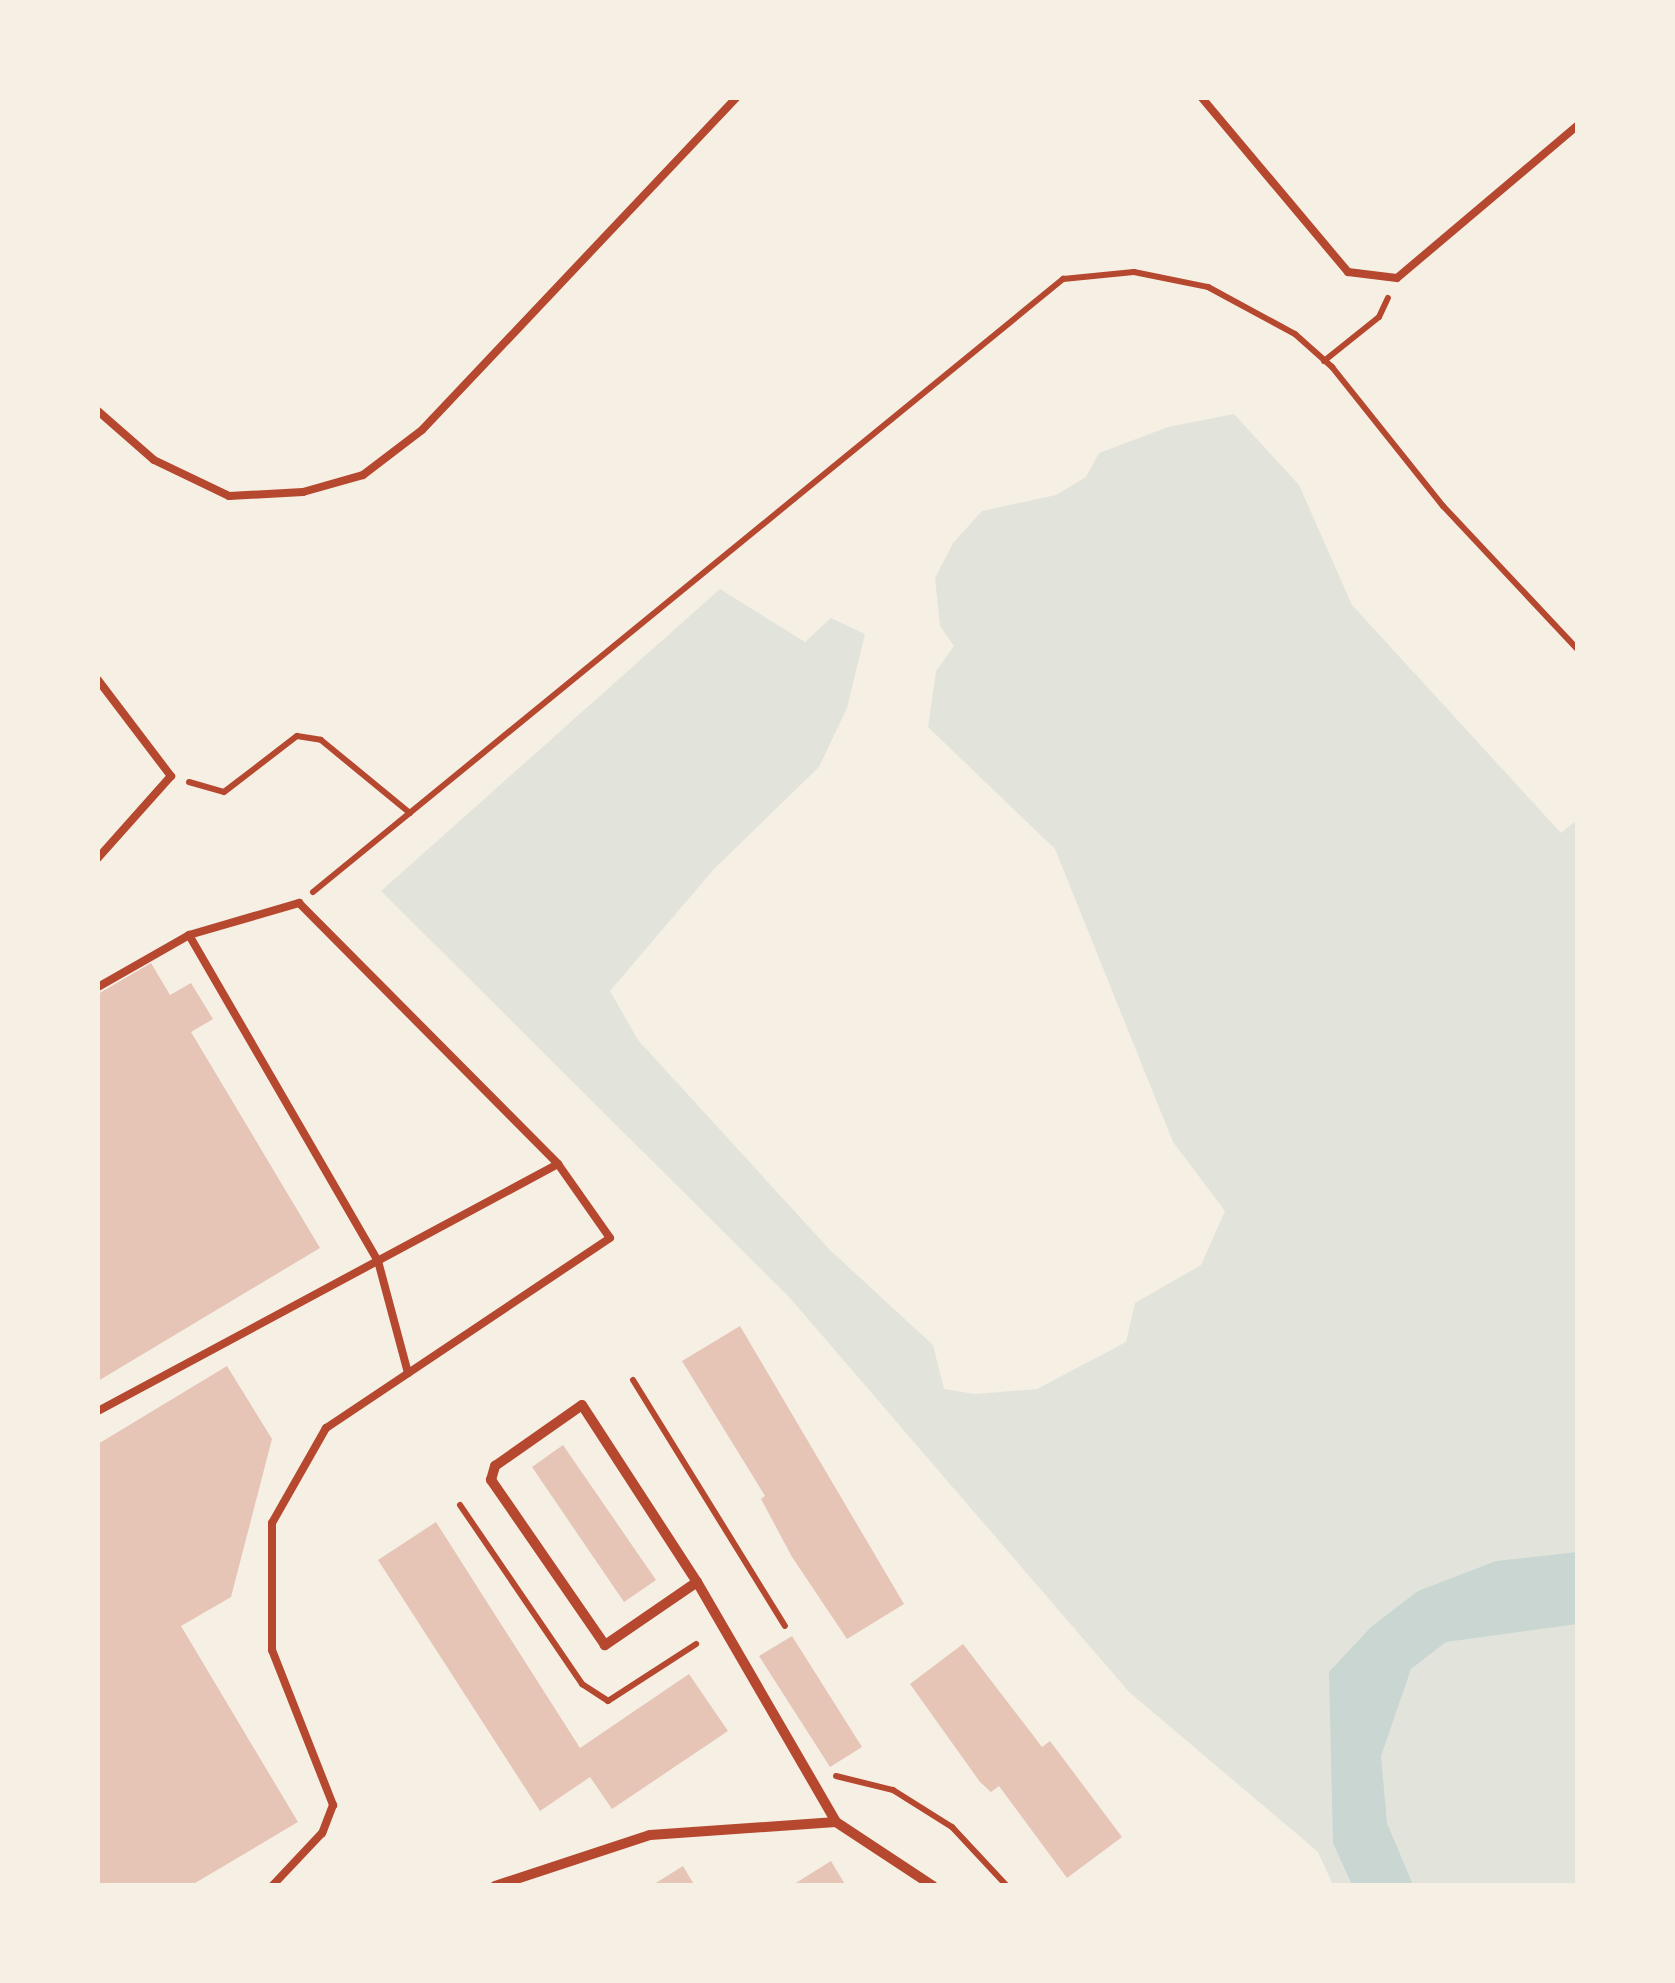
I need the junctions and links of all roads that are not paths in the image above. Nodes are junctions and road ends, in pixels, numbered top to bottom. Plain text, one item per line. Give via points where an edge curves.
1 (736, 98) edge
2 (1202, 98) edge
3 (1578, 125) edge
4 (98, 411) edge
5 (98, 680) edge
6 (98, 858) edge
7 (189, 935) junction
8 (98, 987) edge
9 (558, 1164) junction
10 (378, 1262) junction
11 (408, 1373) junction
12 (98, 1411) edge
13 (698, 1582) junction
14 (836, 1822) junction
15 (524, 1873) junction
16 (272, 1886) edge
17 (495, 1886) edge
18 (528, 1886) edge
19 (932, 1886) edge

1 - 4 lane via 422,430 363,474 302,492 230,496 154,460
2 - 3 lane via 1348,272 1397,278
5 - 6 lane via 171,776
7 - 8 lane
7 - 9 lane via 299,904
7 - 10 lane
9 - 10 lane
9 - 11 lane via 610,1238
10 - 11 lane
10 - 12 lane
11 - 16 lane via 326,1428 272,1523 272,1650 333,1806 322,1834
13 - 13 street via 582,1405 495,1466 491,1480 605,1645
13 - 14 street
14 - 15 street via 650,1836
14 - 19 street
15 - 17 street
15 - 18 street

